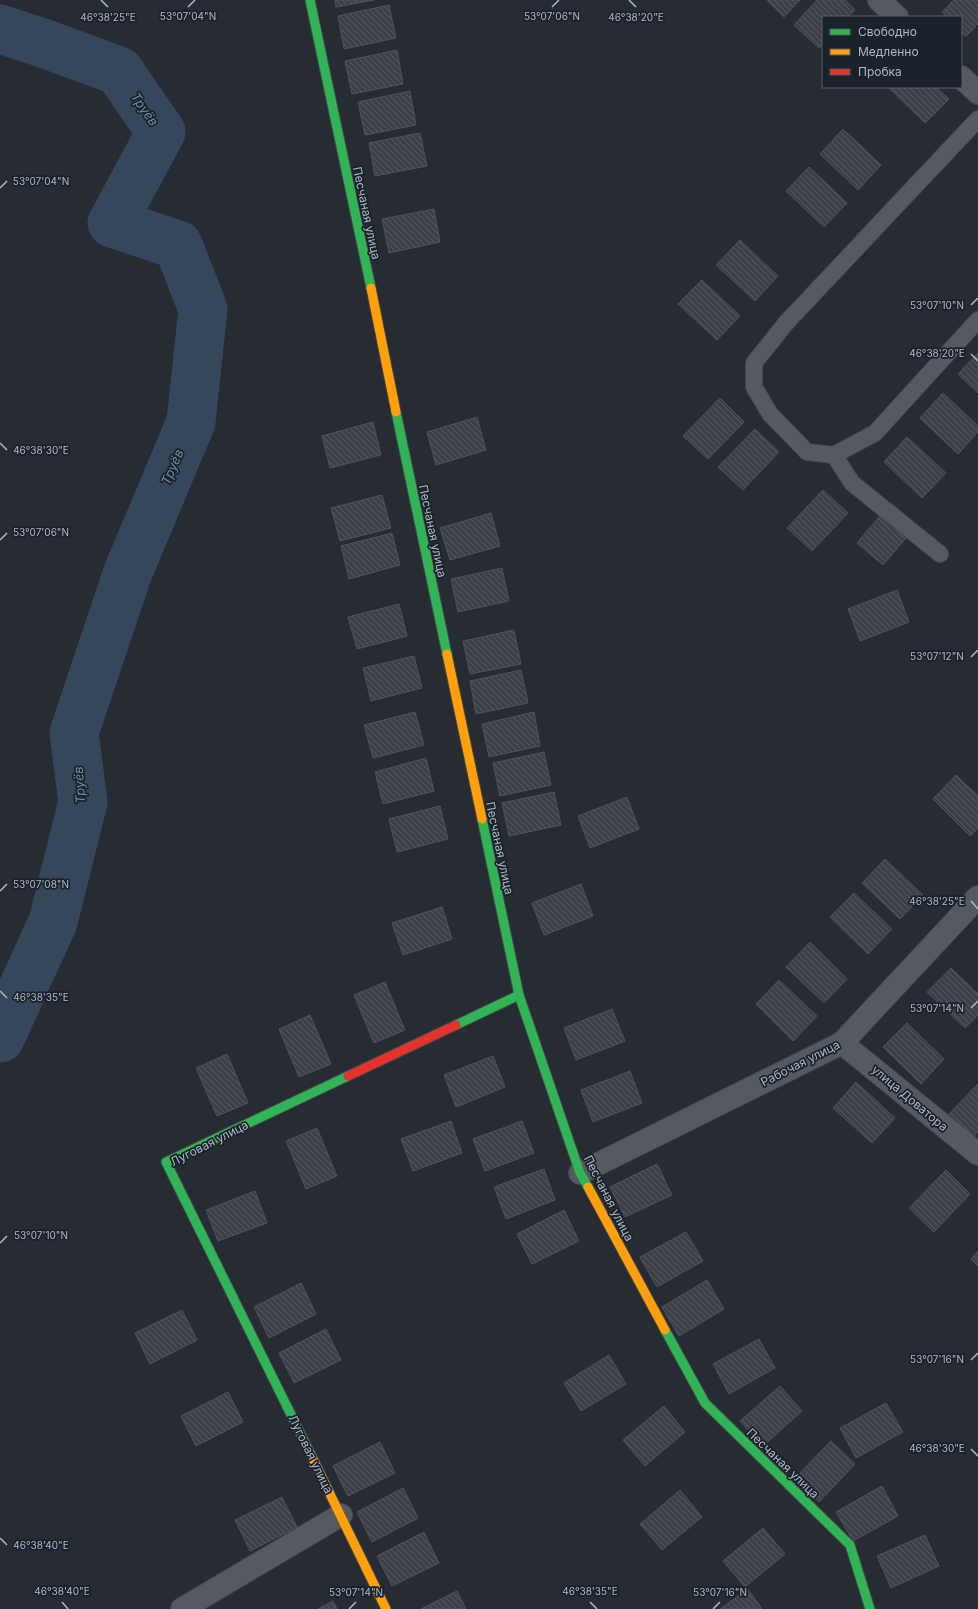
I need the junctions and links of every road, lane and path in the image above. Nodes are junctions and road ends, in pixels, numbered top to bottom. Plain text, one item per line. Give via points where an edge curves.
1 (310, 0) edge
2 (879, 0) edge
3 (897, 16) edge
4 (962, 78) edge
5 (978, 93) edge
6 (978, 120) edge
7 (978, 320) edge
8 (834, 455) junction
9 (940, 554) dead end
10 (978, 897) edge
11 (518, 995) junction
12 (842, 1042) junction
13 (978, 1154) edge
14 (580, 1173) junction
15 (341, 1515) junction
16 (182, 1609) edge
17 (386, 1609) edge
18 (870, 1609) edge

1 - 11 street, Песчаная улица
2 - 3 street
4 - 5 street
6 - 8 lane via 786,323 754,364 754,387 770,414 807,452
7 - 8 lane via 874,433
8 - 9 lane via 852,483
10 - 12 street, Рабочая улица
11 - 14 street, Песчаная улица
11 - 15 street, Луговая улица via 166,1162
12 - 13 street, улица Доватора
12 - 14 street, Рабочая улица
14 - 18 street, Песчаная улица via 704,1404 850,1545
15 - 16 street
15 - 17 street, Луговая улица

